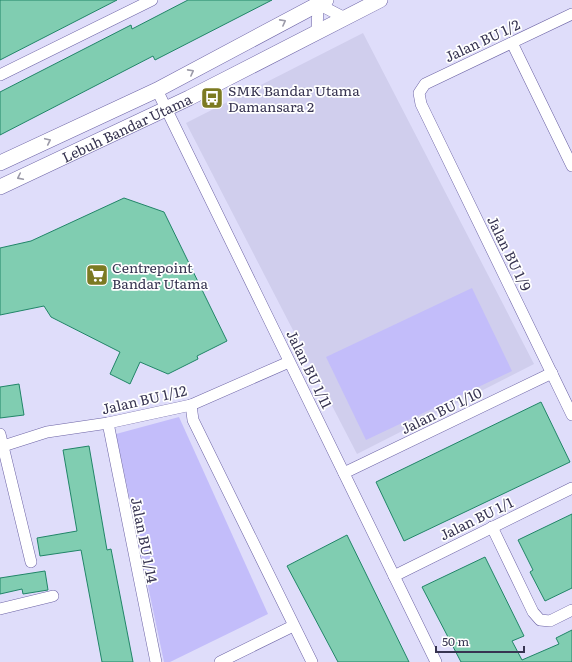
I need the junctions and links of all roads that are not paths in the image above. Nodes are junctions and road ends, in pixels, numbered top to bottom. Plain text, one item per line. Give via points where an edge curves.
1 (152, 0) edge
2 (380, 0) edge
3 (320, 1) edge
4 (572, 14) edge
5 (345, 18) junction
6 (317, 32) junction
7 (512, 43) junction
8 (0, 75) edge
9 (157, 90) junction
10 (421, 104) joint
11 (166, 109) junction
12 (0, 163) edge
13 (572, 166) edge
14 (0, 187) edge
15 (289, 362) junction
16 (552, 373) junction
17 (191, 405) junction
18 (572, 414) edge
19 (108, 423) junction
20 (0, 434) edge
21 (2, 447) edge
22 (344, 474) junction
23 (572, 488) edge
24 (492, 527) junction
25 (31, 562) dead end
26 (394, 576) junction
27 (53, 596) dead end
28 (0, 609) edge
29 (572, 610) edge
30 (293, 626) junction
31 (156, 662) edge
32 (220, 662) edge
33 (312, 662) edge
34 (436, 662) edge

1 - 8 street
2 - 5 main road, Lebuh Bandar Utama
3 - 5 street
3 - 6 street
9 -> 3 main road, Lebuh Bandar Utama
4 - 7 street, Jalan BU 1/2
5 - 6 main road, Lebuh Bandar Utama
6 - 11 main road, Lebuh Bandar Utama
7 - 10 street, Jalan BU 1/2 via 425,84 419,93
7 - 13 street
9 - 11 street, Jalan BU 1/11
12 -> 9 main road, Lebuh Bandar Utama
10 - 16 street, Jalan BU 1/9
11 -> 14 main road, Lebuh Bandar Utama
11 - 15 street, Jalan BU 1/11
15 - 17 street, Jalan BU 1/12
15 - 22 street, Jalan BU 1/11
16 - 18 street, Jalan BU 1/9
16 - 22 street, Jalan BU 1/10
17 - 19 street, Jalan BU 1/12
17 - 30 street via 193,420
19 - 21 street, Jalan BU 1/12 via 47,432
19 - 31 street, Jalan BU 1/14
20 - 21 street
21 - 25 street
22 - 26 street, Jalan BU 1/11
23 - 24 street, Jalan BU 1/1
24 - 26 street, Jalan BU 1/1
24 - 29 street via 533,612 540,620 550,621
26 - 34 street, Jalan BU 1/11
27 - 28 street
30 - 32 street
30 - 33 street

